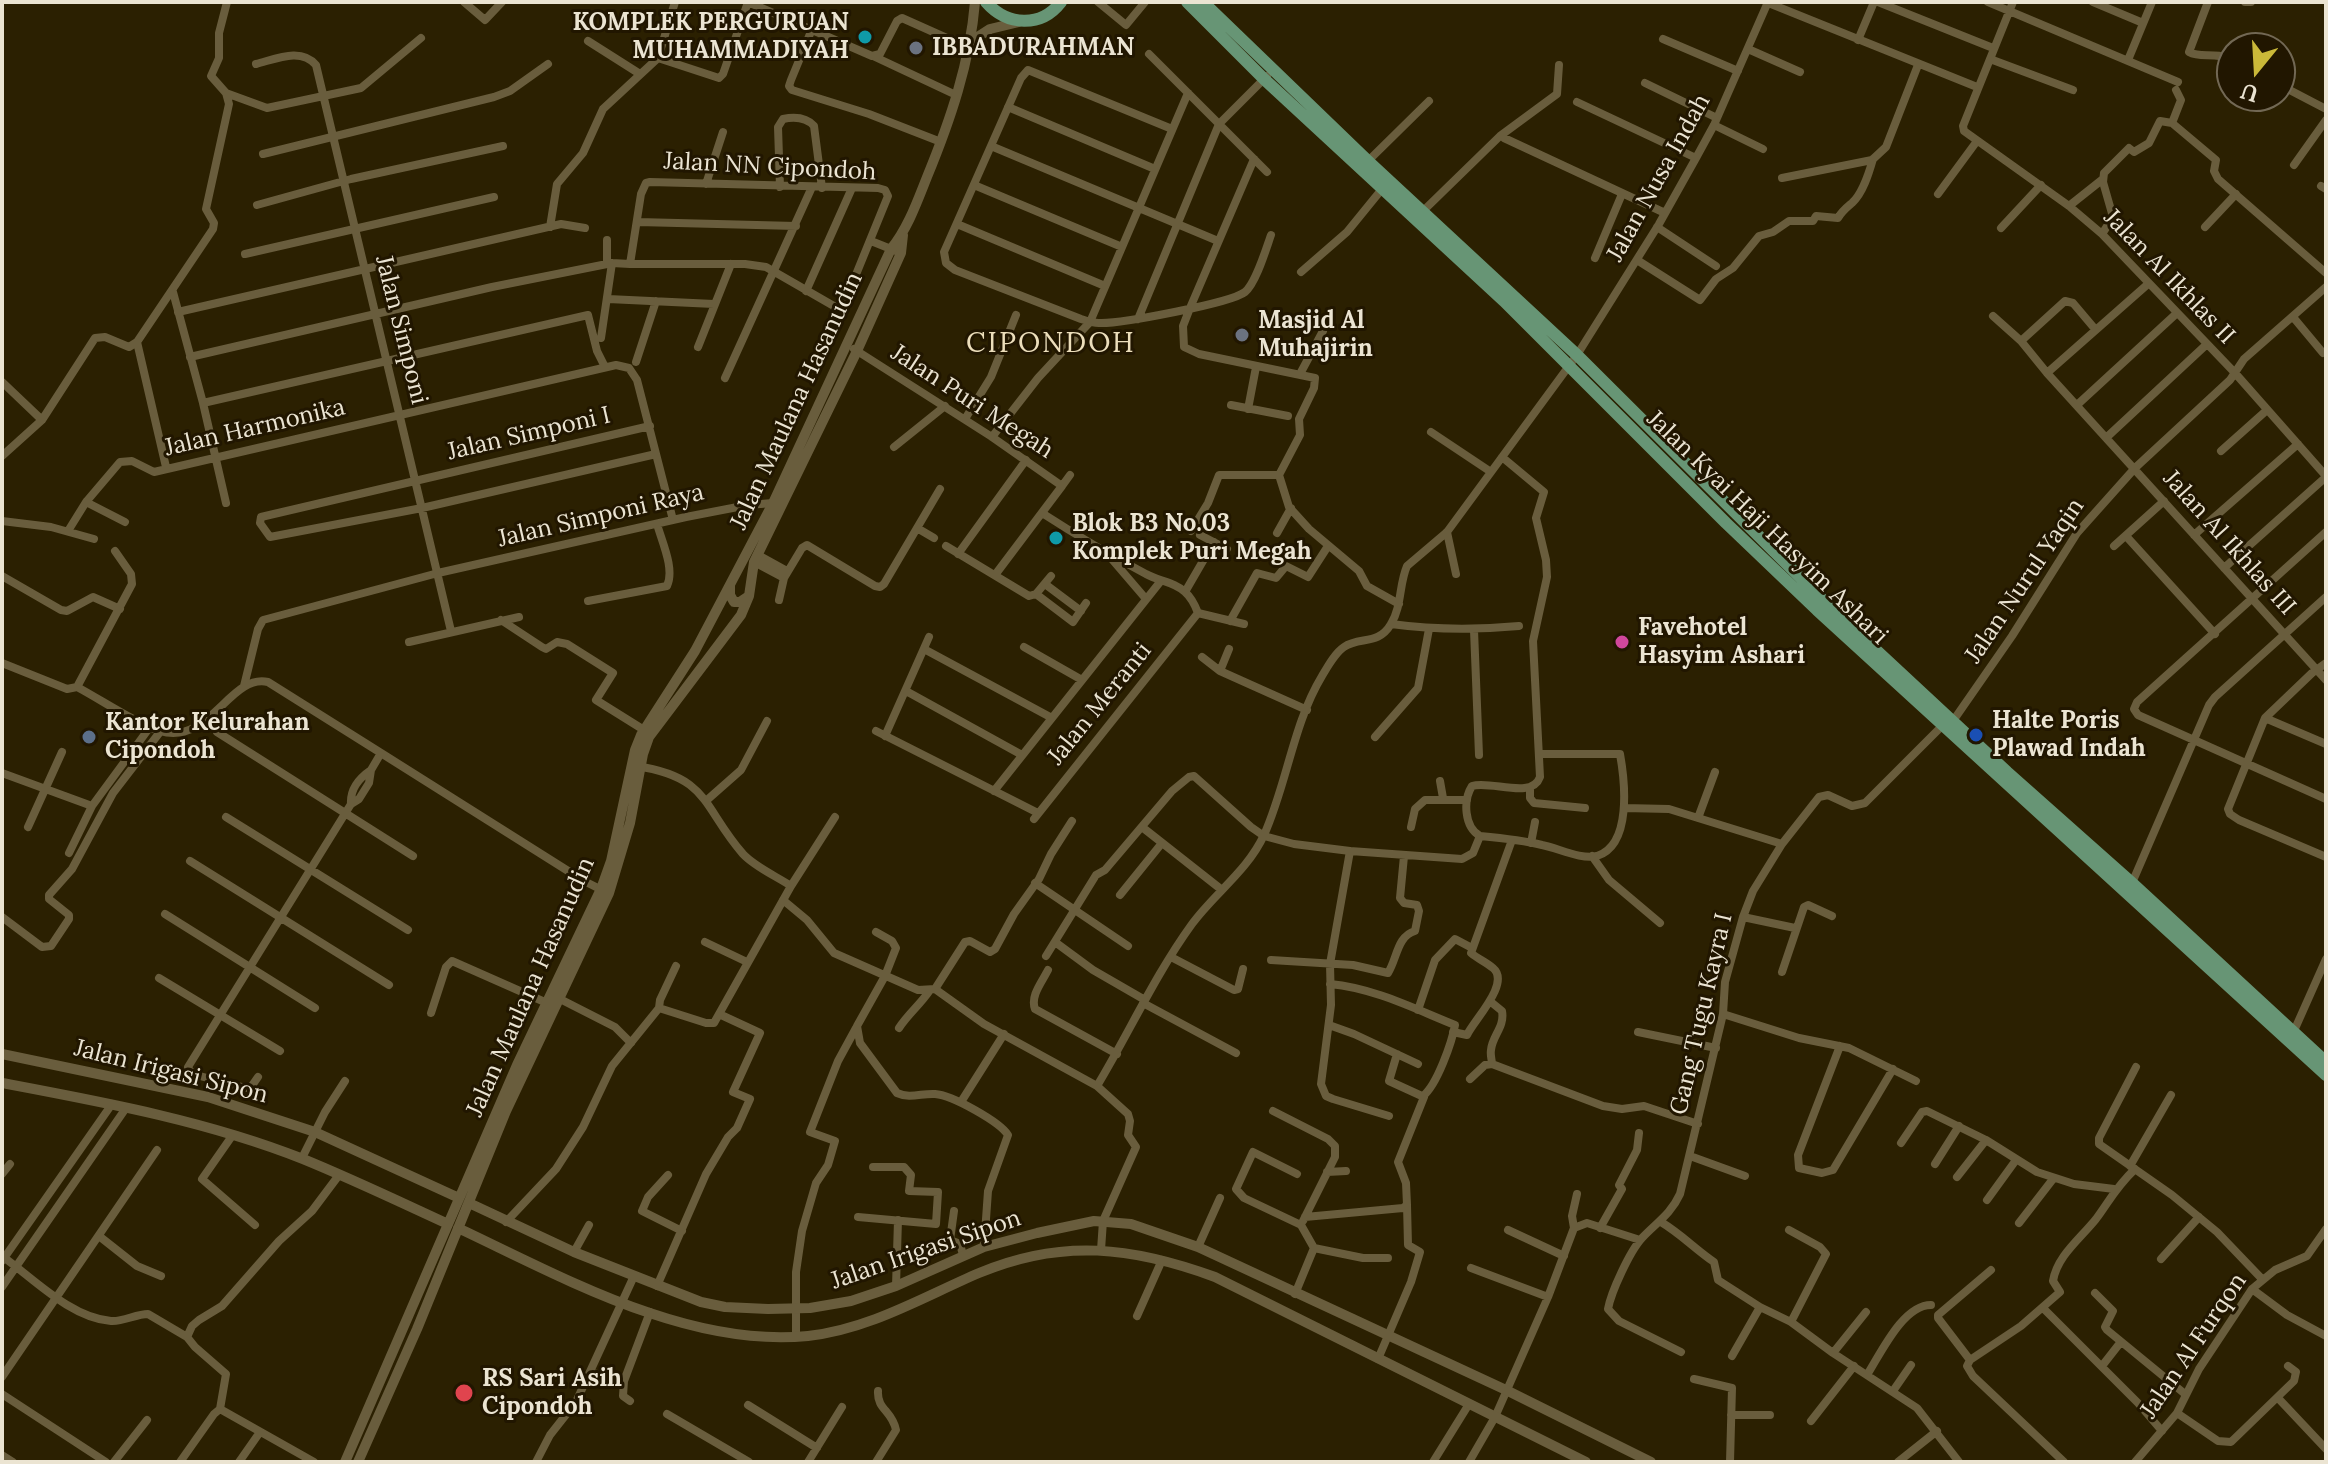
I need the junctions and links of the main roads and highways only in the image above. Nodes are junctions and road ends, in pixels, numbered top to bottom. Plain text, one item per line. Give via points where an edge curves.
1 (986, 2) edge
2 (1061, 2) edge
3 (1187, 2) edge
4 (1203, 2) edge
5 (1269, 74) junction
6 (1574, 360) junction
7 (2130, 888) junction
8 (2326, 1062) edge
9 (2326, 1075) edge

1 - 2 main road via 1005,17 1025,21 1045,17
3 - 5 main road, Jalan Kyai Haji Hasyim Ashari
4 - 5 main road, Jalan Kyai Haji Hasyim Ashari
5 - 6 main road, Jalan Kyai Haji Hasyim Ashari via 1368,161
5 - 6 main road, Jalan Kyai Haji Hasyim Ashari via 1382,189
6 - 7 main road, Jalan Kyai Haji Hasyim Ashari via 1726,523
7 - 8 main road, Jalan Kyai Haji Hasyim Ashari
7 - 9 main road, Jalan Kyai Haji Hasyim Ashari

